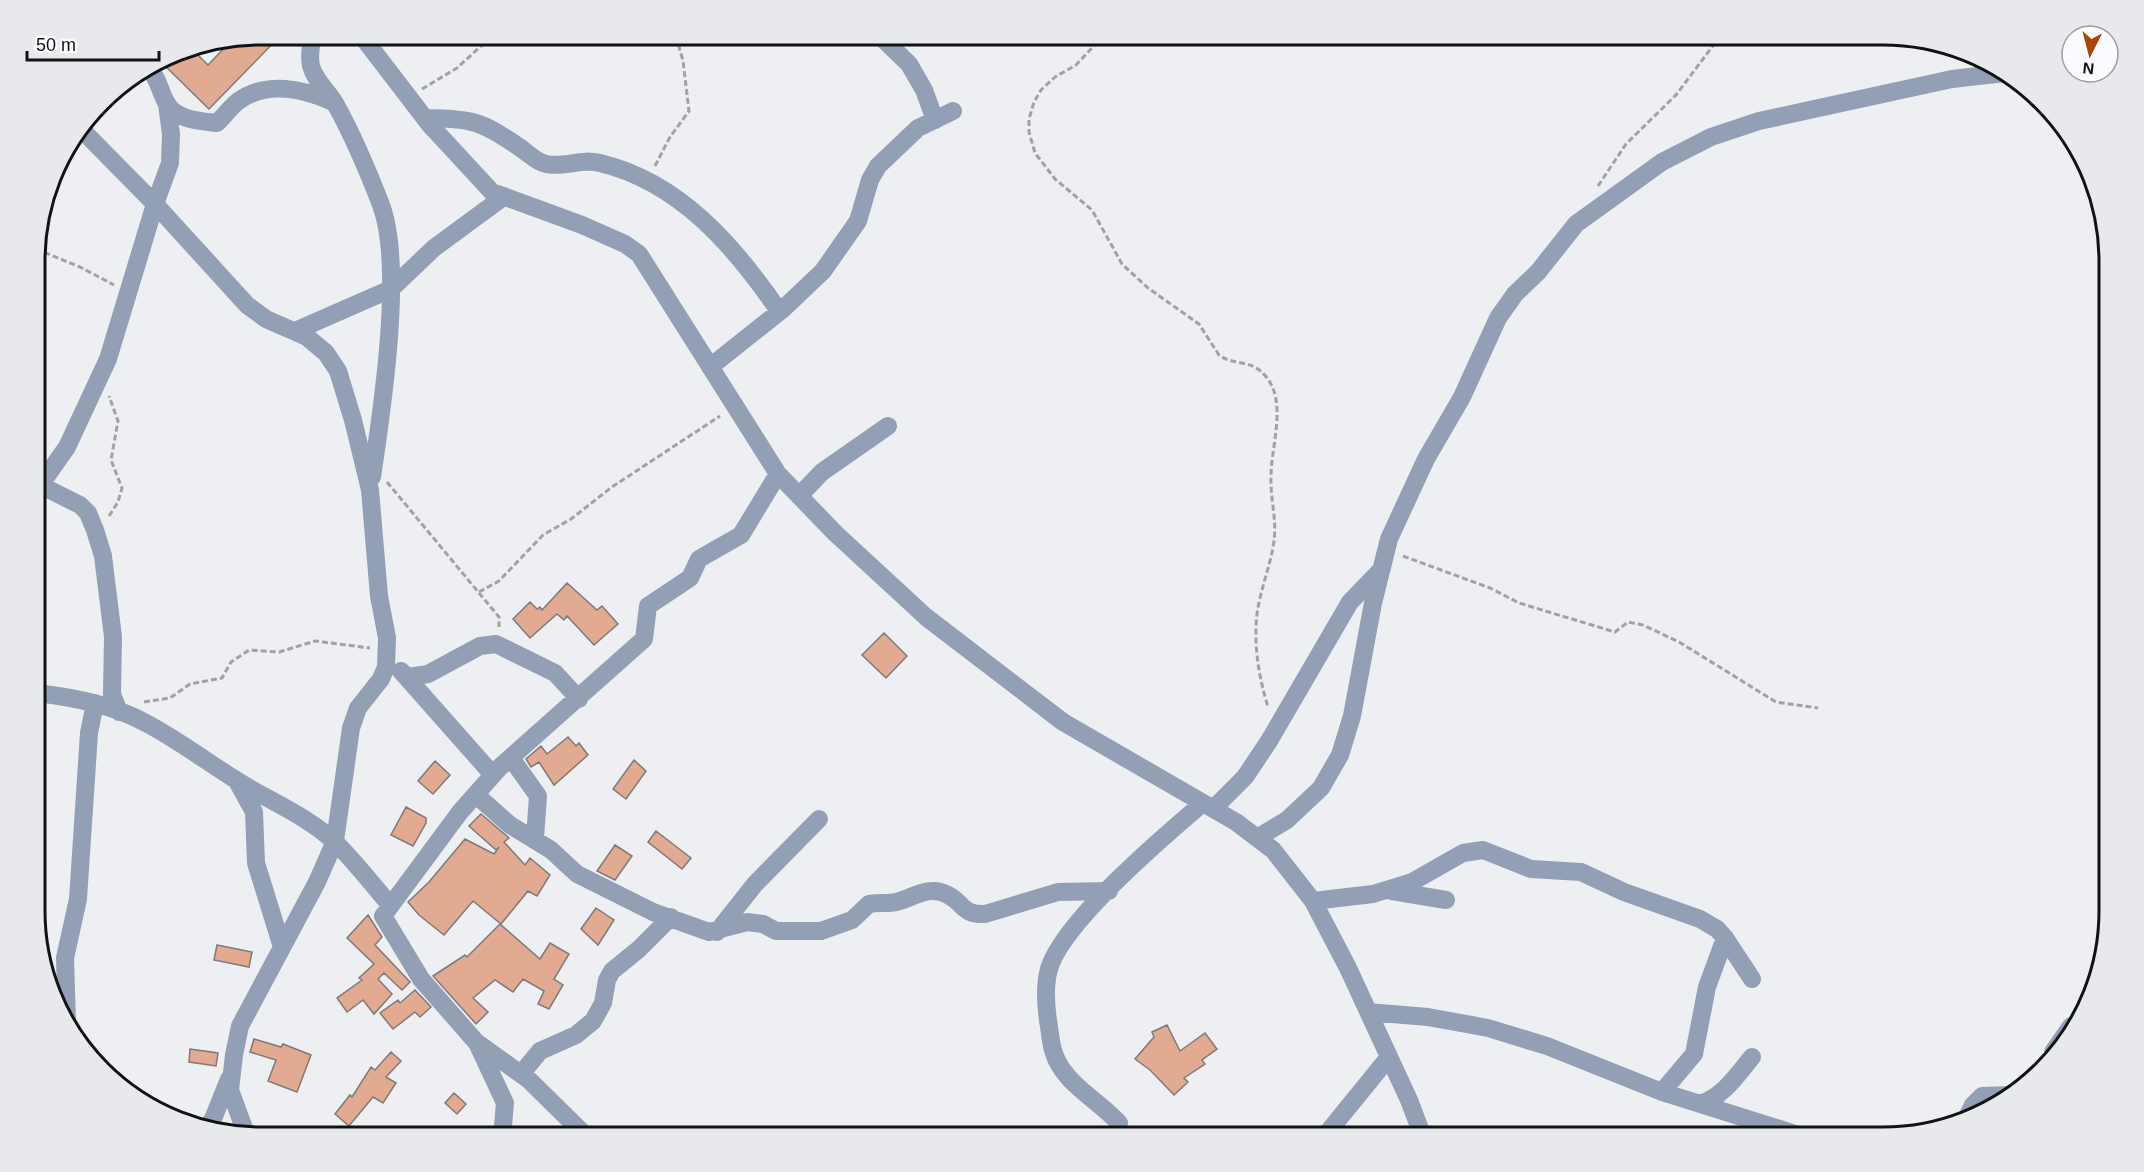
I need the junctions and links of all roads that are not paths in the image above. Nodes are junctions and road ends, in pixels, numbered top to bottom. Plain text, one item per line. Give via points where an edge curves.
1 (312, 45) edge
2 (370, 45) edge
3 (890, 45) edge
4 (154, 74) edge
5 (1992, 74) edge
6 (334, 102) junction
7 (167, 104) junction
8 (952, 111) dead end
9 (425, 118) junction
10 (935, 120) junction
11 (86, 134) edge
12 (502, 198) junction
13 (155, 204) junction
14 (391, 290) junction
15 (779, 311) junction
16 (295, 331) junction
17 (710, 367) junction
18 (888, 426) dead end
19 (778, 474) junction
20 (45, 477) edge
21 (45, 489) edge
22 (370, 490) junction
23 (799, 496) junction
24 (1382, 569) junction
25 (388, 651) junction
26 (408, 678) junction
27 (45, 694) edge
28 (579, 699) junction
29 (95, 703) junction
30 (117, 708) junction
31 (511, 758) junction
32 (493, 775) junction
33 (235, 779) junction
34 (476, 795) junction
35 (1208, 806) junction
36 (819, 819) dead end
37 (535, 838) junction
38 (1257, 838) junction
39 (335, 842) junction
40 (1385, 890) junction
41 (1109, 891) junction
42 (1446, 900) dead end
43 (1313, 901) junction
44 (390, 905) junction
45 (671, 917) junction
46 (717, 932) junction
47 (1725, 938) junction
48 (282, 946) junction
49 (1752, 979) dead end
50 (66, 1005) edge
51 (1368, 1012) junction
52 (477, 1042) junction
53 (1389, 1057) junction
54 (1752, 1057) dead end
55 (232, 1072) junction
56 (521, 1074) junction
57 (1662, 1092) junction
58 (1995, 1096) edge
59 (1700, 1104) junction
60 (1972, 1108) edge
61 (211, 1121) edge
62 (1119, 1123) dead end
63 (243, 1126) edge
64 (503, 1127) edge
65 (577, 1127) edge
66 (1332, 1127) edge
67 (1420, 1127) edge
68 (1741, 1127) edge

1 - 6 street via 311,65
2 - 9 street
3 - 10 street via 909,64
4 - 7 street
5 - 24 street via 1952,79 1759,121 1711,137 1662,162 1589,213 1498,318 1462,397 1426,459 1386,549
6 - 7 street via 300,89 266,90 238,101 218,123 189,120
6 - 14 street via 382,207
7 - 13 street via 171,155
8 - 10 street
9 - 12 street via 479,180
9 - 15 street via 480,123 544,164 599,162 647,181 719,234 747,265
10 - 15 street via 918,128 878,166 858,221 823,271
11 - 13 street
12 - 14 street via 434,248
12 - 17 street via 582,225 639,254
13 - 16 street via 247,305 266,319
13 - 20 street via 108,359 67,447
14 - 16 street
14 - 22 street
15 - 17 street
16 - 22 street via 318,344 338,371
17 - 19 street
18 - 23 street via 822,472
19 - 23 street
19 - 28 street via 741,535 699,559 690,578 650,603 644,639
21 - 30 street via 80,505 97,534 113,637 112,680
22 - 25 street
23 - 35 street via 926,617 998,674 1063,722
24 - 35 street via 1350,602 1245,777
24 - 38 street via 1352,716 1340,755 1321,788 1287,820
25 - 26 street
25 - 39 street via 381,679 358,708 351,728
26 - 28 street via 428,674 463,654 491,644 555,673
26 - 32 street
27 - 29 street
28 - 31 street
29 - 30 street
29 - 50 street via 89,732 78,899 65,958
30 - 33 street
31 - 32 street
31 - 37 street via 538,796
32 - 34 street
33 - 39 street via 286,807
33 - 48 street via 254,812 256,863
34 - 37 street via 510,825
34 - 44 street
35 - 38 street
35 - 41 street
36 - 46 street via 755,884
37 - 45 street via 577,874
38 - 43 street via 1274,850
39 - 44 street
39 - 48 street
40 - 42 street
40 - 43 street
40 - 47 street via 1412,882 1463,853 1483,850 1531,869 1581,872 1700,919
41 - 46 street via 1058,892 986,914 974,914 961,909 946,893 924,891 893,903 869,904 852,920 821,931 776,931 747,922
41 - 62 street via 1056,953 1049,970 1047,1011 1053,1052 1061,1068
43 - 51 street
44 - 52 street via 384,920 414,969
45 - 46 street
45 - 56 street via 612,971 593,1021 576,1035 540,1052
47 - 49 street
47 - 57 street via 1707,987 1694,1054
48 - 55 street via 240,1026
51 - 53 street
51 - 57 street via 1488,1028 1547,1046
52 - 56 street
52 - 64 street via 505,1103
53 - 66 street
53 - 67 street
54 - 59 street via 1713,1100
55 - 61 street
55 - 63 street via 232,1096
56 - 65 street
57 - 59 street
58 - 60 street via 1982,1096
59 - 68 street

